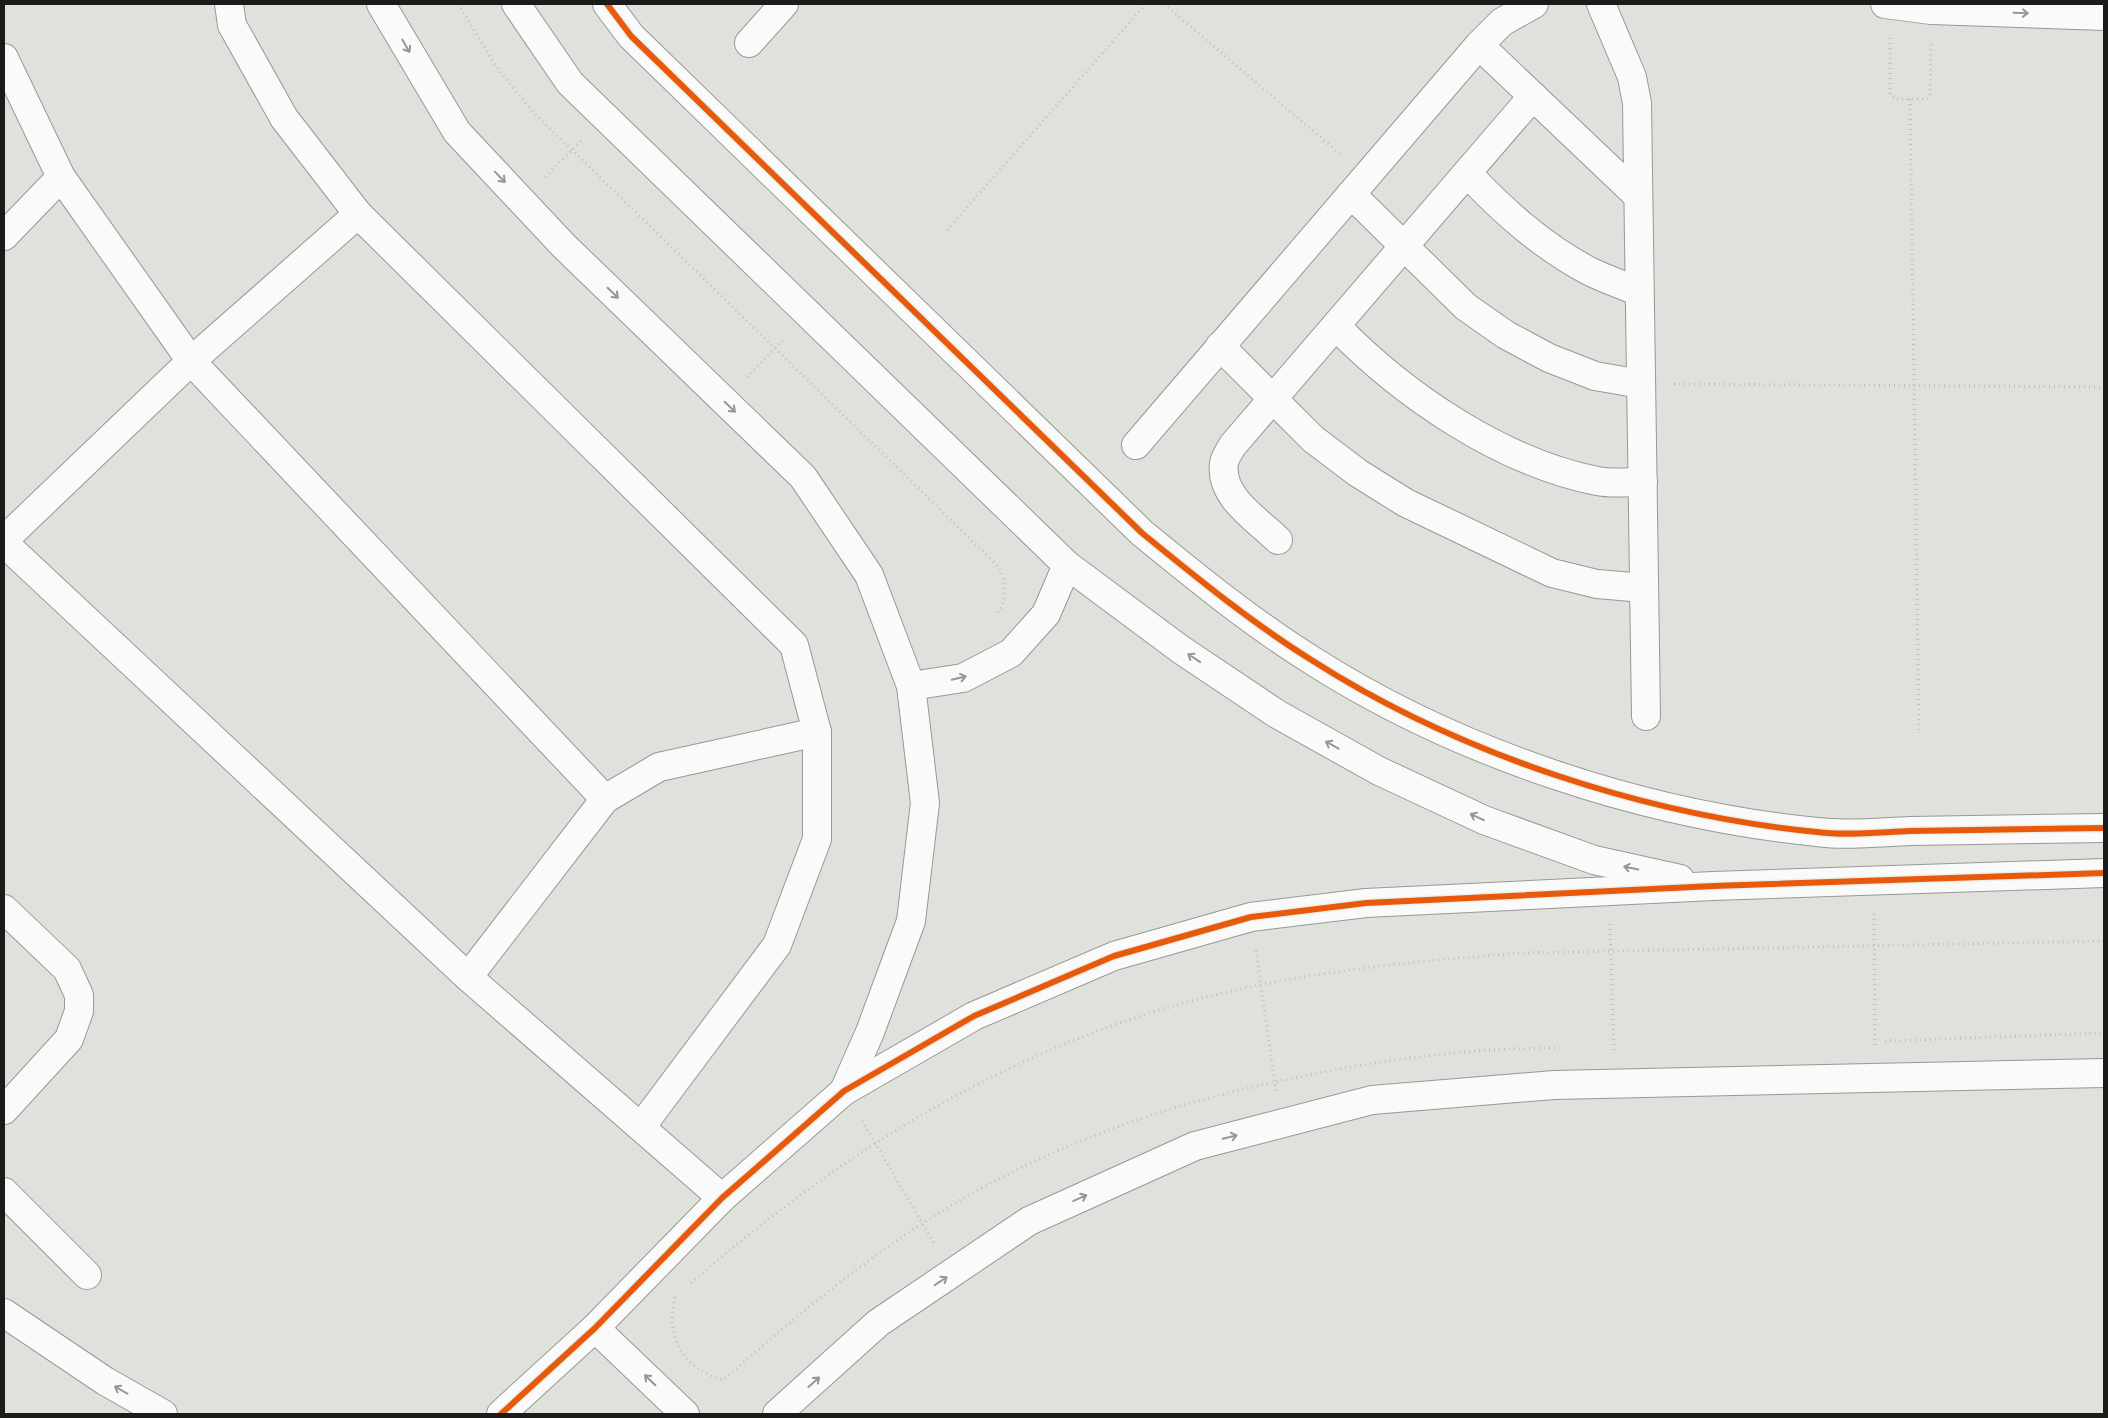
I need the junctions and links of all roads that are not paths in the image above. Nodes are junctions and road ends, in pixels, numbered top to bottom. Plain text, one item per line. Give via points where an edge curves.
1 (229, 4) edge
2 (381, 4) edge
3 (516, 4) edge
4 (607, 4) edge
5 (784, 4) edge
6 (1534, 4) edge
7 (1601, 4) edge
8 (1888, 4) edge
9 (2104, 16) edge
10 (749, 43) dead end
11 (1479, 45) junction
12 (4, 58) edge
13 (11, 83) edge
14 (1533, 96) junction
15 (1467, 173) junction
16 (62, 177) junction
17 (1358, 185) junction
18 (1638, 196) junction
19 (358, 214) junction
20 (4, 236) edge
21 (1404, 247) junction
22 (1639, 292) junction
23 (1336, 326) junction
24 (1220, 346) junction
25 (191, 361) junction
26 (1641, 384) junction
27 (1273, 398) junction
28 (1136, 445) dead end
29 (1643, 482) junction
30 (1278, 540) dead end
31 (4, 541) edge
32 (1067, 565) junction
33 (1644, 588) junction
34 (911, 686) junction
35 (1646, 716) dead end
36 (817, 732) junction
37 (605, 799) junction
38 (2104, 828) edge
39 (2104, 873) edge
40 (1713, 886) junction
41 (4, 909) edge
42 (468, 977) junction
43 (2104, 1073) edge
44 (844, 1091) junction
45 (4, 1110) edge
46 (641, 1127) junction
47 (4, 1192) edge
48 (722, 1198) junction
49 (87, 1275) dead end
50 (4, 1313) edge
51 (595, 1328) junction
52 (163, 1414) edge
53 (501, 1414) edge
54 (685, 1414) edge
55 (778, 1414) edge

1 - 19 street via 232,25 284,118
2 -> 34 street via 457,132 564,246 803,477 869,575
3 - 32 street via 570,83
4 - 38 street via 631,36 1142,533 1225,601 1306,657 1408,714 1506,758 1608,792 1713,817 1820,833
5 - 10 street
6 - 11 street via 1502,22
7 - 18 street via 1632,76 1637,102
8 -> 9 street via 1931,10
11 - 14 street
11 - 17 street
12 - 13 street
13 - 16 street
14 - 15 street
14 - 18 street
15 - 21 street
15 - 22 street via 1503,212 1545,244 1590,271
16 - 20 street
16 - 25 street
17 - 21 street
17 - 24 street
18 - 22 street
19 - 25 street
19 - 36 street via 794,645
21 - 23 street
21 - 26 street via 1466,307 1506,335 1549,358 1595,376
22 - 26 street
23 - 27 street
23 - 29 street via 1407,390 1452,420 1499,445 1556,470 1599,481
24 - 27 street
24 - 28 street
25 - 31 street
25 - 37 street
26 - 29 street
27 - 30 street via 1233,445 1224,461 1224,479 1232,496
27 - 33 street via 1313,439 1358,473 1406,502 1552,573 1597,584
29 - 33 street
31 - 42 street
34 -> 32 street via 963,678 1010,653 1046,614
40 -> 32 street via 1594,860 1484,820 1379,771 1277,714 1180,649
33 - 35 street
34 - 44 street via 925,803 911,921 870,1032
36 - 37 street via 659,767
36 - 46 street via 817,839 777,945
37 - 42 street
39 - 40 street
40 - 44 street via 1366,903 1251,917 1096,963 974,1016
41 - 45 street via 67,969 79,995 79,1011 69,1039
42 - 46 street
55 -> 43 street via 878,1323 1029,1221 1196,1146 1372,1100 1554,1085
44 - 48 street
46 - 48 street
47 - 49 street
48 - 51 street
52 -> 50 street via 105,1381
51 - 53 street
54 -> 51 street

